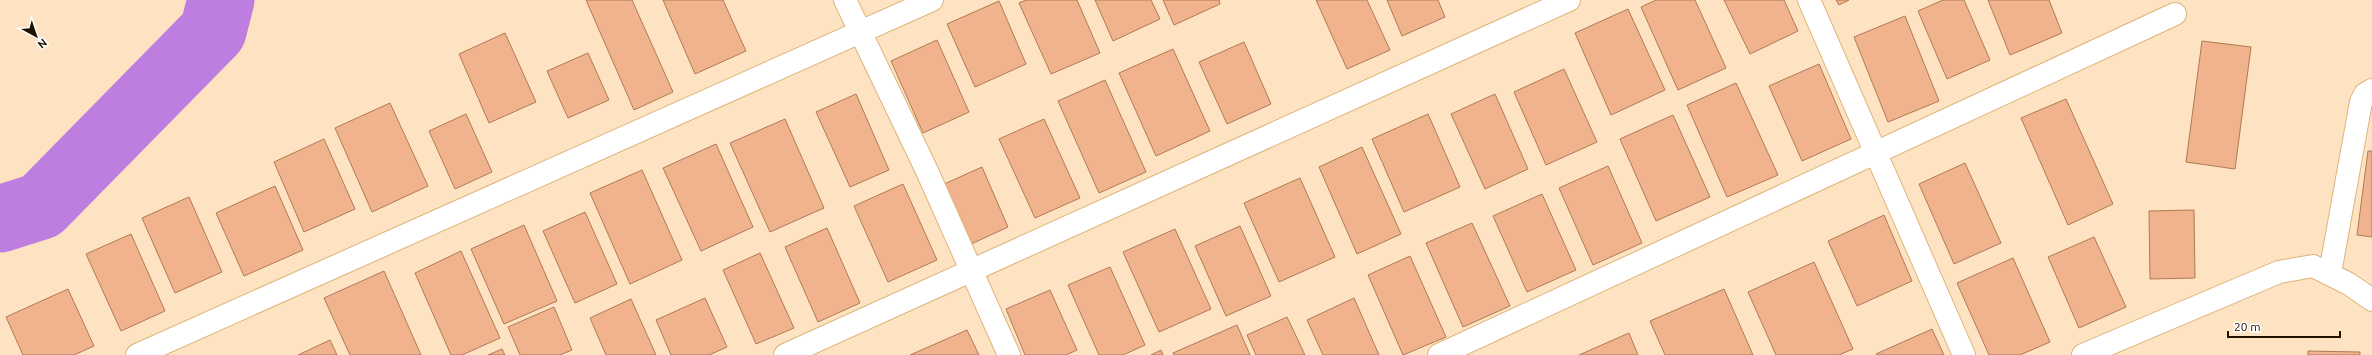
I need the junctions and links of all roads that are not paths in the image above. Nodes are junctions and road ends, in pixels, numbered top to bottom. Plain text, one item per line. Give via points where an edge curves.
1 (845, 0) edge
2 (932, 0) edge
3 (1568, 0) edge
4 (1809, 0) edge
5 (2175, 14) dead end
6 (861, 33) junction
7 (2372, 90) edge
8 (1877, 153) junction
9 (970, 269) junction
10 (2330, 273) junction
11 (2372, 300) edge
12 (138, 355) edge
13 (785, 355) edge
14 (1009, 355) edge
15 (1439, 355) edge
16 (1964, 355) edge
17 (2083, 355) edge

1 - 6 street
2 - 6 street
3 - 9 street
4 - 8 street
5 - 8 street
6 - 9 street via 927,171
6 - 12 street
7 - 10 street via 2365,94 2361,102
8 - 15 street
8 - 16 street
9 - 13 street
9 - 14 street
10 - 11 street
10 - 17 street via 2313,266 2279,272

